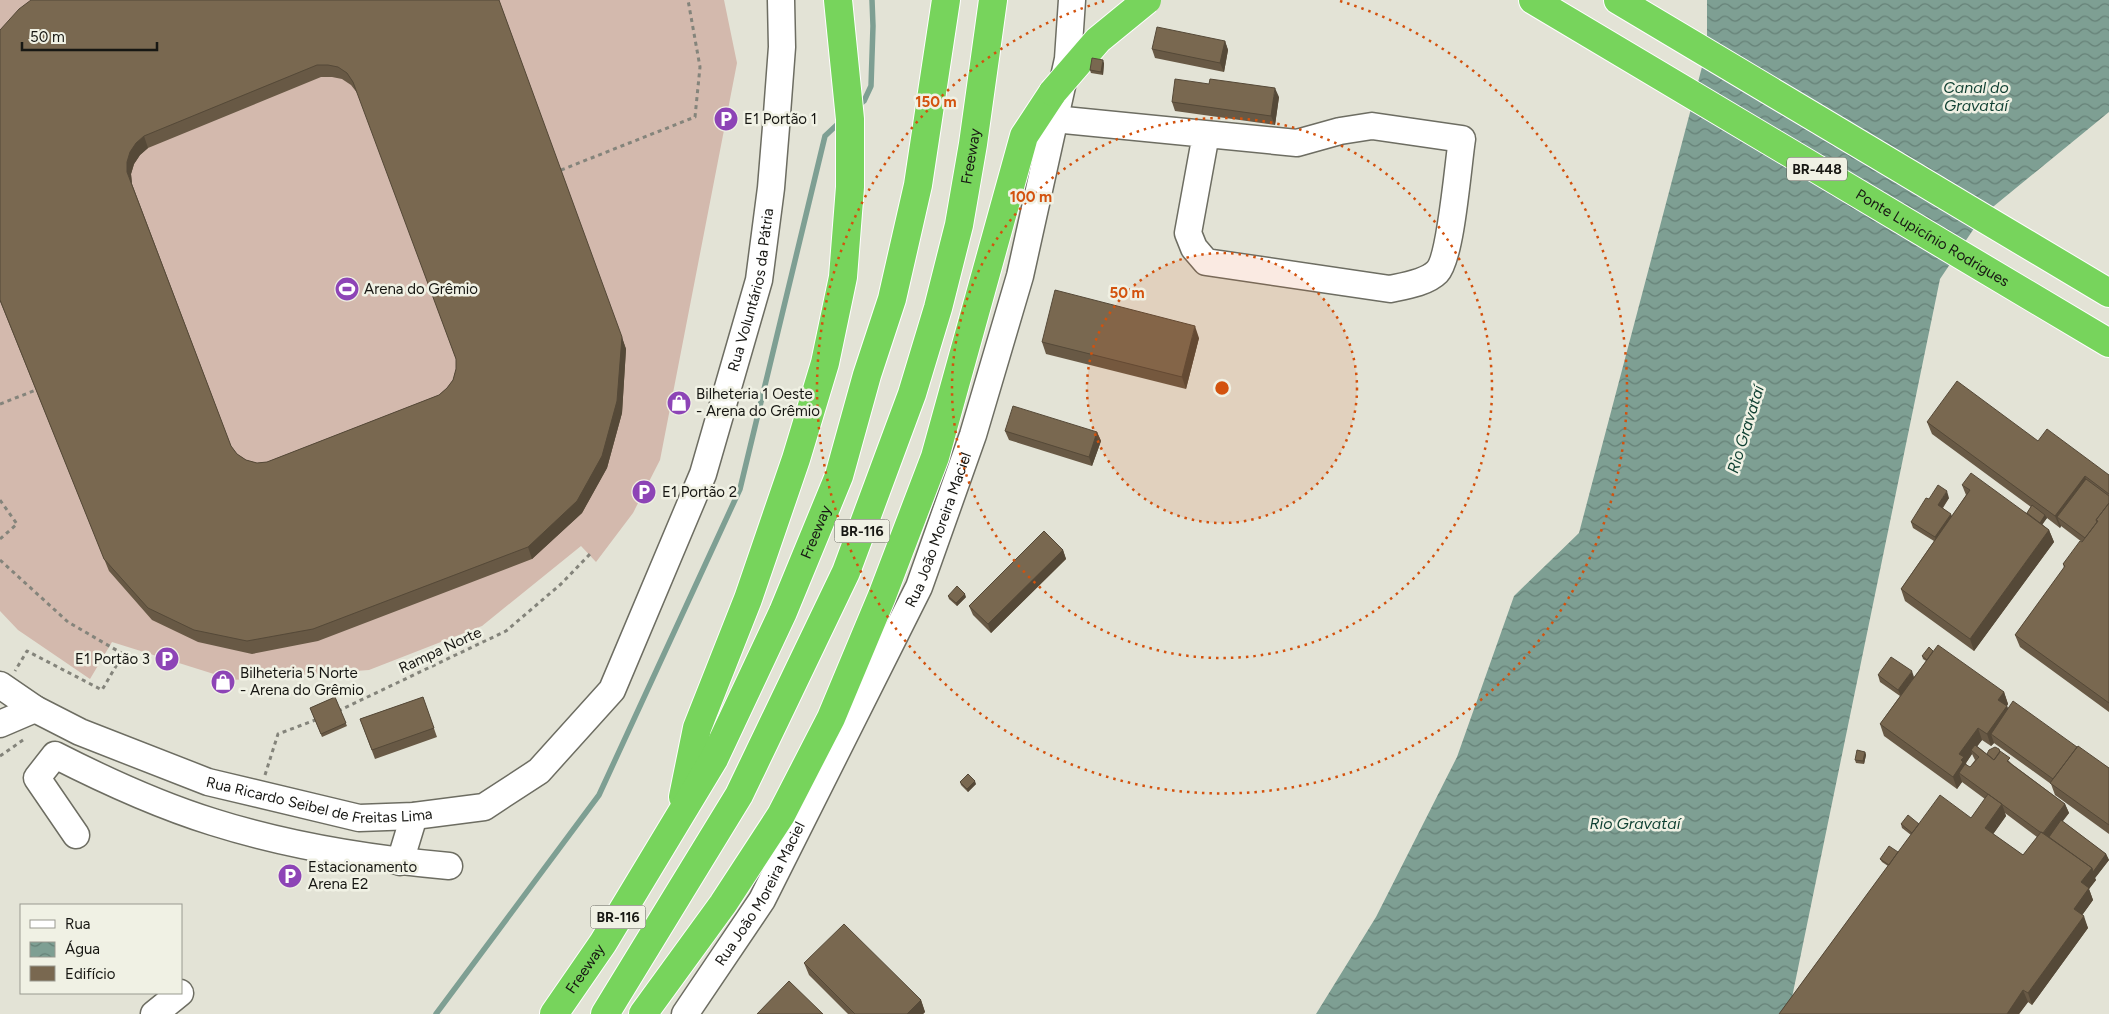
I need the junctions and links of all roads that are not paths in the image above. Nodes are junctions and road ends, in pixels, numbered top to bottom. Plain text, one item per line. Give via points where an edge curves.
1 (769, 0) edge
2 (781, 0) edge
3 (838, 0) edge
4 (946, 0) edge
5 (993, 0) edge
6 (1072, 0) edge
7 (1147, 0) edge
8 (1533, 0) edge
9 (1618, 0) edge
10 (782, 47) junction
11 (1054, 119) junction
12 (1206, 134) junction
13 (2109, 293) edge
14 (2105, 340) edge
15 (2, 687) edge
16 (612, 690) joint
17 (35, 709) junction
18 (0, 724) edge
19 (414, 816) junction
20 (678, 818) junction
21 (76, 835) dead end
22 (400, 862) junction
23 (449, 866) dead end
24 (179, 994) edge
25 (154, 1014) edge
26 (554, 1014) edge
27 (604, 1014) edge
28 (643, 1014) edge
29 (685, 1014) edge

1 - 10 street, Rua Voluntários da Pátria
2 - 10 street, Rua Voluntários da Pátria
3 - 20 highway via 850,119 850,187 843,277 824,362 796,459 748,599 697,728
4 - 20 highway, Freeway / BR-116 via 918,185 892,298 839,476 783,612 714,759
5 - 27 highway, Freeway / BR-116 via 959,225 940,299 912,394 846,572 739,795
6 - 11 street, Rua João Moreira Maciel via 1068,59
7 - 28 highway, bridge via 1098,40 1053,92 1024,136 935,457 831,718 781,815 723,904
8 - 14 highway, Ponte Lupicínio Rodrigues / BR-448
9 - 13 highway, BR-448
10 - 16 street, Rua Voluntários da Pátria via 771,188 759,280 703,474
11 - 12 street
11 - 29 street, Rua João Moreira Maciel via 1020,276 973,435 919,587 762,900
12 - 12 street via 1188,232 1194,248 1206,262 1390,289 1412,285 1437,272 1446,252 1462,139 1372,126 1340,131 1297,144
15 - 17 street, Rua Ricardo Seibel de Freitas Lima
16 - 19 street, Rua Ricardo Seibel de Freitas Lima via 539,771 484,807
17 - 18 street
17 - 19 street, Rua Ricardo Seibel de Freitas Lima via 80,732 208,782 359,818
19 - 22 street
20 - 26 highway, Freeway / BR-116 via 603,943
21 - 22 street via 37,778 55,755 113,784 212,822 255,834
22 - 23 street
24 - 25 street

